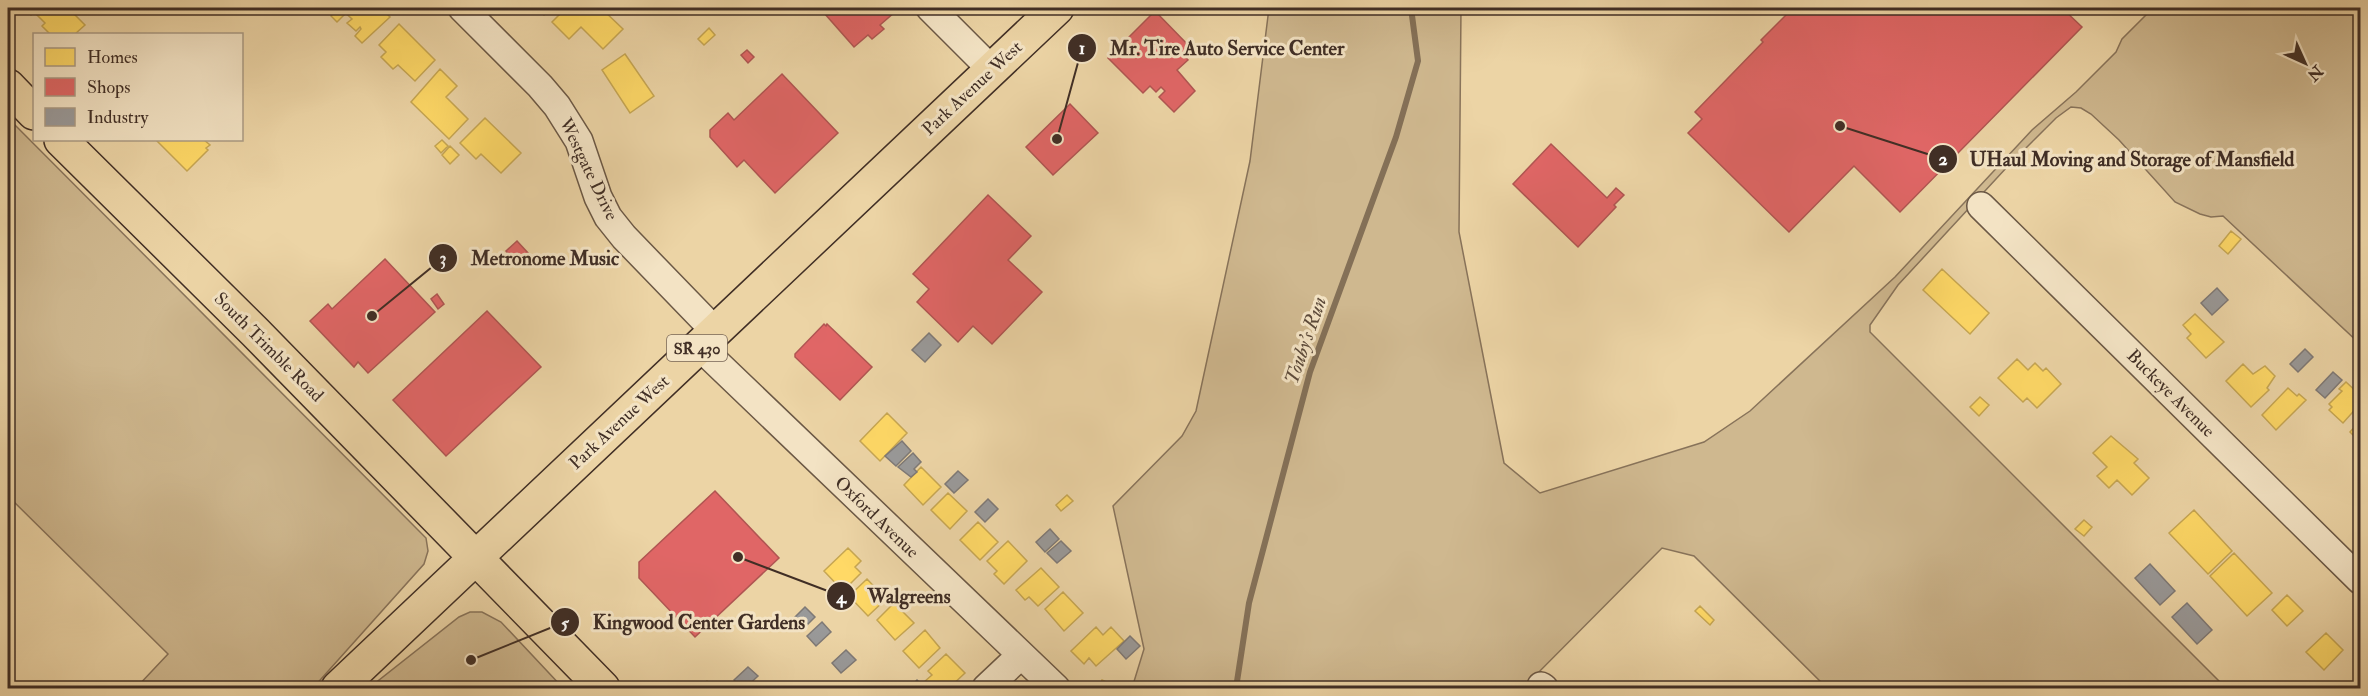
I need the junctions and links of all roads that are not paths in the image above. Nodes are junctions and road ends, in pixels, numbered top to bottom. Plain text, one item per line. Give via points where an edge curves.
1 (462, 8) edge
2 (930, 8) edge
3 (1057, 8) edge
4 (991, 69) junction
5 (8, 86) edge
6 (33, 112) edge
7 (62, 141) edge
8 (1982, 206) dead end
9 (707, 339) junction
10 (476, 558) junction
11 (2361, 580) edge
12 (1021, 655) junction
13 (339, 688) edge
14 (603, 688) edge
15 (986, 688) edge
16 (1056, 688) edge

1 - 9 street, Westgate Drive via 557,106 579,141 608,217
2 - 4 street
3 - 4 main road, Park Avenue West / SR 430
4 - 9 main road, Park Avenue West / SR 430
5 - 6 main road
7 - 10 main road, South Trimble Road
8 - 11 street, Buckeye Avenue
9 - 10 main road, Park Avenue West / SR 430
9 - 12 street, Oxford Avenue
10 - 13 main road, Park Avenue West / SR 430
10 - 14 main road, South Trimble Road
12 - 15 street
12 - 16 street, Oxford Avenue

